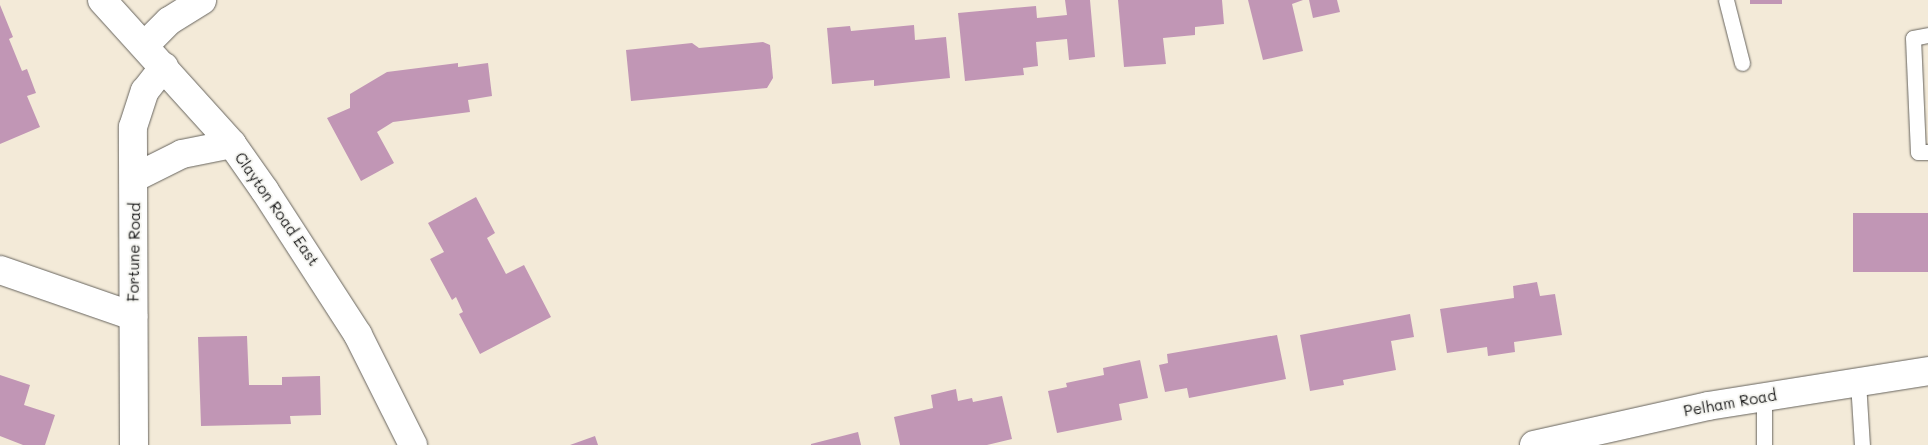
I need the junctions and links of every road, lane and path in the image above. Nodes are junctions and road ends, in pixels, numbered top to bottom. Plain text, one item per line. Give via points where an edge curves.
1 (102, 0) edge
2 (202, 0) edge
3 (1726, 0) edge
4 (1928, 35) edge
5 (145, 45) junction
6 (1742, 63) dead end
7 (164, 67) junction
8 (232, 144) junction
9 (1928, 152) edge
10 (136, 177) junction
11 (0, 270) edge
12 (133, 316) junction
13 (1928, 371) edge
14 (1858, 382) junction
15 (1764, 397) junction
16 (134, 445) edge
17 (413, 445) edge
18 (1534, 445) edge
19 (1764, 445) edge
20 (1862, 445) edge

1 - 5 street, Clayton Road East
2 - 5 street via 170,21
3 - 6 lane
4 - 9 lane via 1914,38 1918,152
5 - 7 street, Clayton Road East
7 - 8 street, Clayton Road East
7 - 10 street, Fortune Road via 144,91 133,126
8 - 10 street via 182,154
8 - 17 street, Clayton Road East via 358,335
10 - 12 street, Fortune Road
11 - 12 street
12 - 16 street, Fortune Road
13 - 14 street, Pelham Road
14 - 15 street, Pelham Road
14 - 20 lane
15 - 18 street, Pelham Road via 1708,406
15 - 19 lane

